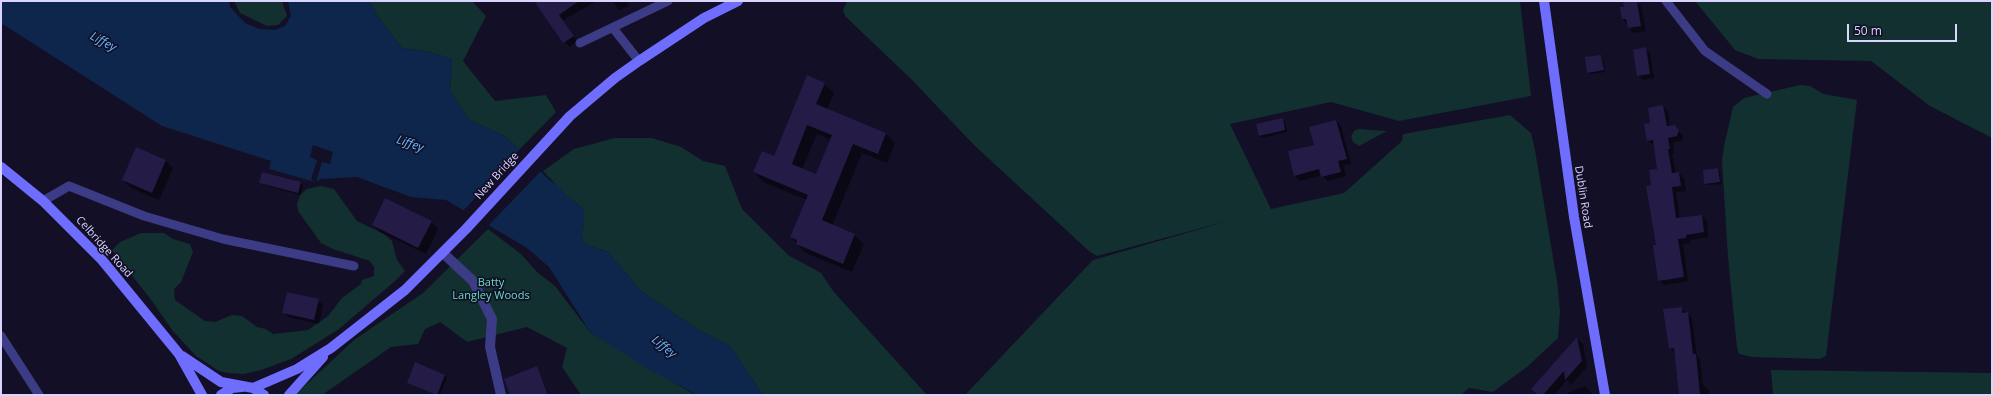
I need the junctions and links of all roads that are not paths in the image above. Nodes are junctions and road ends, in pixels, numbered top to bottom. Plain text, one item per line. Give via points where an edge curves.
1 (668, 1) edge
2 (738, 1) edge
3 (1544, 1) edge
4 (1666, 1) edge
5 (613, 28) junction
6 (580, 43) dead end
7 (640, 61) junction
8 (1767, 94) dead end
9 (1, 167) edge
10 (43, 201) junction
11 (443, 253) junction
12 (354, 266) dead end
13 (1, 336) edge
14 (331, 348) junction
15 (179, 354) junction
16 (248, 387) junction
17 (39, 395) edge
18 (202, 395) edge
19 (221, 395) edge
20 (264, 395) edge
21 (289, 395) edge
22 (501, 395) edge
23 (1605, 395) edge

1 - 5 lane
2 - 7 main road, New Bridge via 704,18
3 - 23 main road, Dublin Road via 1571,202
4 - 8 lane via 1705,51
5 - 6 lane
5 - 7 lane
7 - 11 main road, New Bridge via 591,97 546,139
9 - 10 main road, Celbridge Road
10 - 12 lane via 69,186 144,216 209,234
10 - 15 main road, Celbridge Road via 102,260
11 - 14 main road, New Bridge via 405,290
11 - 22 street via 473,281 492,319 490,347
13 - 17 lane
14 - 16 main road via 297,369
14 - 21 main road
15 - 16 main road via 221,382
15 - 18 main road
16 - 19 main road via 232,388
16 - 20 main road

